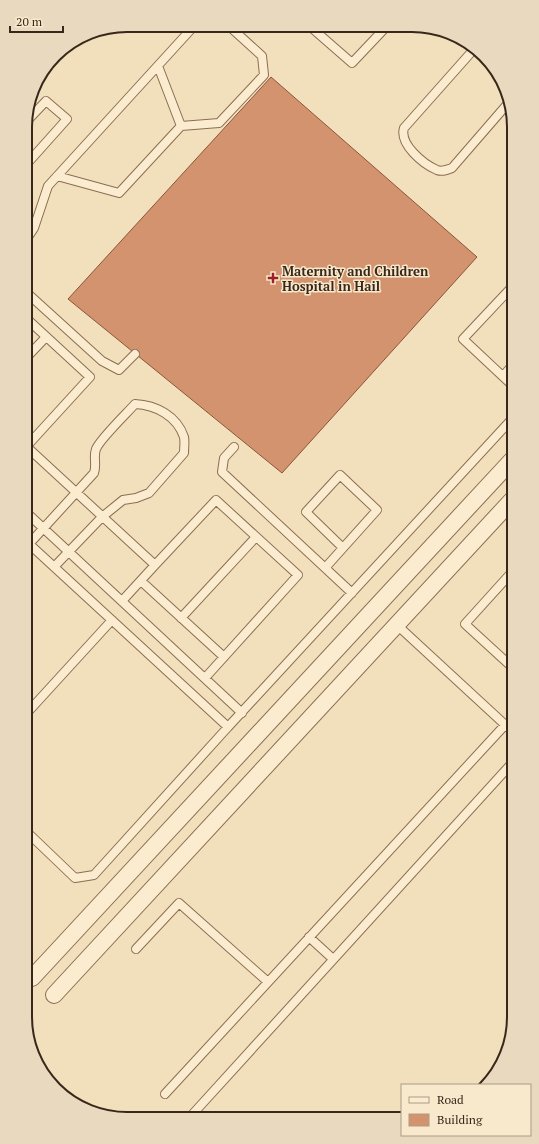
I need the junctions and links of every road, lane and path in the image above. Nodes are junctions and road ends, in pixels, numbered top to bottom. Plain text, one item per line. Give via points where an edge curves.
1 (189, 32) edge
2 (236, 32) edge
3 (318, 32) edge
4 (381, 32) edge
5 (471, 53) edge
6 (158, 66) junction
7 (505, 107) edge
8 (33, 115) edge
9 (181, 126) junction
10 (32, 157) edge
11 (58, 176) junction
12 (32, 231) edge
13 (507, 292) edge
14 (32, 297) edge
15 (32, 324) edge
16 (46, 337) junction
17 (32, 352) edge
18 (135, 354) dead end
19 (507, 371) edge
20 (502, 376) junction
21 (507, 380) edge
22 (507, 424) edge
23 (32, 441) edge
24 (234, 447) dead end
25 (32, 452) edge
26 (507, 465) edge
27 (76, 493) junction
28 (507, 505) edge
29 (102, 517) junction
30 (32, 518) edge
31 (44, 529) junction
32 (256, 538) junction
33 (32, 540) edge
34 (32, 547) edge
35 (342, 547) dead end
36 (69, 552) junction
37 (155, 565) junction
38 (54, 567) junction
39 (325, 568) junction
40 (507, 578) edge
41 (141, 581) junction
42 (352, 593) junction
43 (122, 601) junction
44 (181, 618) junction
45 (112, 620) junction
46 (397, 625) junction
47 (224, 657) junction
48 (507, 662) edge
49 (205, 678) junction
50 (32, 708) edge
51 (242, 713) junction
52 (507, 722) edge
53 (507, 726) edge
54 (228, 727) junction
55 (507, 769) edge
56 (32, 837) edge
57 (309, 938) junction
58 (136, 949) dead end
59 (333, 959) junction
60 (32, 978) dead end
61 (268, 982) junction
62 (54, 995) dead end
63 (165, 1094) dead end
64 (195, 1112) edge

1 - 6 lane
2 - 9 lane via 262,56 264,75 219,123
3 - 4 lane via 352,63
5 - 7 lane via 404,128 402,132 405,141 421,159 437,170 445,171 452,168
6 - 9 lane
6 - 11 lane
8 - 10 lane via 46,101 67,119
9 - 11 lane via 119,192
11 - 12 lane via 48,186
13 - 20 lane via 463,339
14 - 18 lane via 102,361 119,370
15 - 16 lane
16 - 17 lane
16 - 23 lane via 90,377
19 - 20 lane
20 - 21 lane
22 - 42 lane
24 - 39 lane via 224,458 222,472
25 - 27 lane
26 - 60 street
27 - 29 lane
27 - 29 lane via 94,473 97,447 135,404 147,404 162,410 177,424 184,438 184,453 149,493 124,500
27 - 31 lane
28 - 46 street
29 - 36 lane
29 - 37 lane
30 - 31 lane
31 - 33 lane
31 - 36 lane
32 - 37 lane via 216,500
32 - 44 lane
32 - 47 lane via 298,575
34 - 38 lane
35 - 39 lane via 306,512 340,476 377,510
36 - 38 lane
36 - 43 lane
37 - 41 lane
38 - 45 lane
39 - 42 lane
40 - 48 lane via 465,624
41 - 43 lane
41 - 44 lane
42 - 51 lane
43 - 49 lane
44 - 47 lane
45 - 50 lane
45 - 54 lane
46 - 52 lane
46 - 62 street
47 - 49 lane
49 - 51 lane
51 - 54 lane
53 - 57 lane
54 - 56 lane via 94,875 75,878
55 - 59 lane
57 - 59 lane
57 - 61 lane
58 - 61 lane via 179,902
59 - 64 lane
61 - 63 lane

